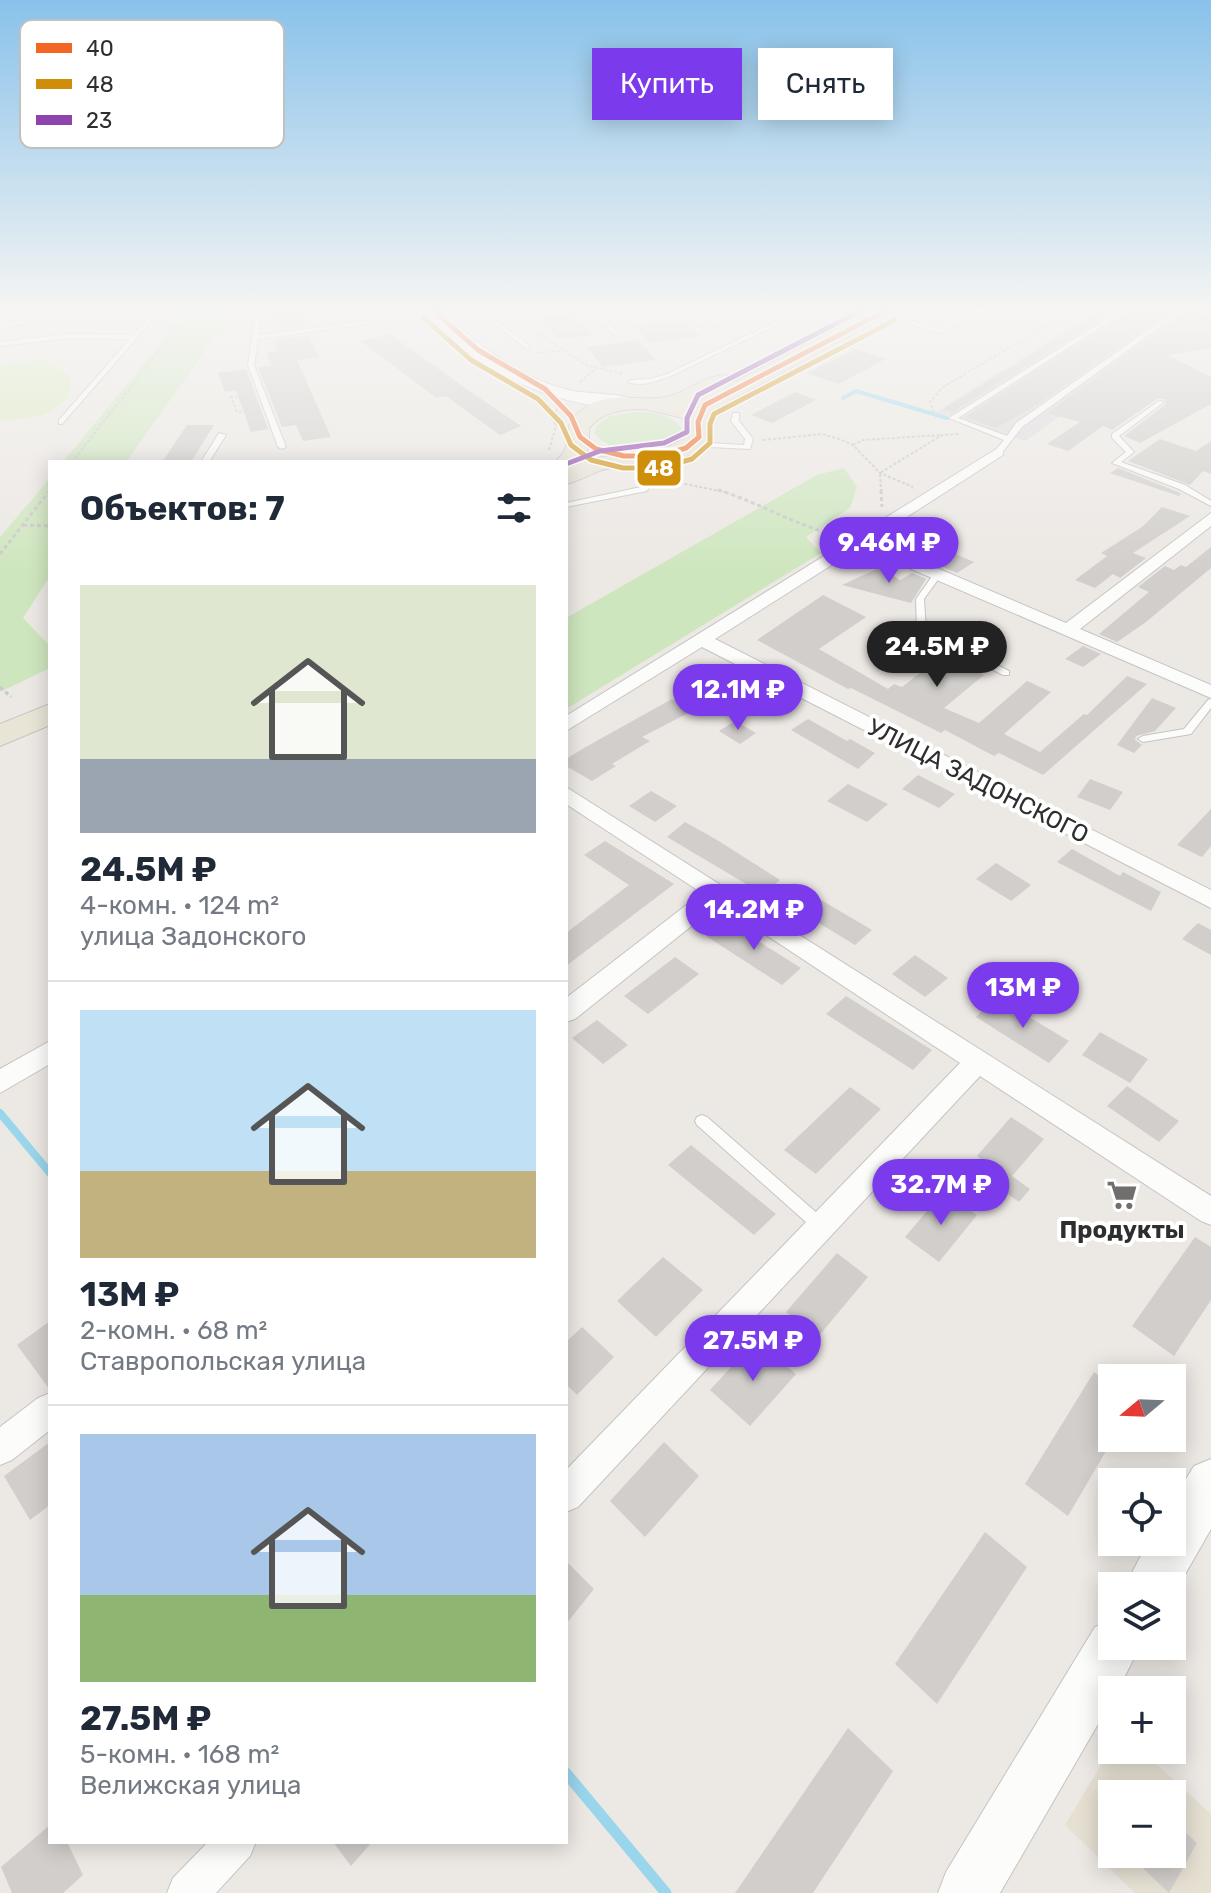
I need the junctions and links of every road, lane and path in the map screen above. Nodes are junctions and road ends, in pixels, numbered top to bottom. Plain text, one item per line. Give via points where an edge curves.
1 (83, 397) edge
2 (122, 397) edge
3 (231, 397) edge
4 (263, 397) edge
5 (552, 397) edge
6 (621, 397) edge
7 (644, 397) edge
8 (692, 397) edge
9 (719, 397) edge
10 (934, 397) edge
11 (986, 397) edge
12 (1058, 397) edge
13 (1161, 402) dead end
14 (662, 405) junction
15 (248, 411) dead end
16 (736, 415) dead end
17 (936, 417) dead end
18 (62, 422) dead end
19 (579, 432) junction
20 (695, 433) junction
21 (966, 433) dead end
22 (222, 435) dead end
23 (942, 435) junction
24 (749, 442) junction
25 (853, 445) junction
26 (1003, 445) junction
27 (282, 447) dead end
28 (74, 460) edge
29 (206, 460) edge
30 (568, 461) edge
31 (645, 468) junction
32 (880, 473) junction
33 (568, 476) edge
34 (915, 488) dead end
35 (48, 493) edge
36 (1211, 504) edge
37 (568, 505) edge
38 (882, 509) dead end
39 (1211, 518) edge
40 (23, 525) junction
41 (48, 526) edge
42 (858, 540) junction
43 (0, 554) edge
44 (938, 574) junction
45 (1068, 630) junction
46 (703, 640) junction
47 (1006, 673) dead end
48 (0, 687) edge
49 (1211, 692) edge
50 (48, 697) edge
51 (1211, 702) edge
52 (5, 708) edge
53 (48, 714) edge
54 (568, 724) edge
55 (0, 736) edge
56 (1143, 739) dead end
57 (568, 795) edge
58 (717, 894) junction
59 (1211, 900) edge
60 (568, 1010) edge
61 (48, 1052) edge
62 (977, 1062) junction
63 (0, 1082) edge
64 (702, 1121) dead end
65 (1211, 1212) edge
66 (821, 1226) junction
67 (48, 1411) edge
68 (0, 1448) edge
69 (1211, 1483) edge
70 (568, 1493) edge
71 (1158, 1572) edge
72 (1106, 1660) edge
73 (234, 1844) edge
74 (188, 1893) edge
75 (967, 1893) edge

1 - 18 lane
2 - 28 path
3 - 15 path via 237,412
4 - 27 lane
5 - 19 main road
6 - 19 main road via 584,418
7 - 14 main road
8 - 14 main road
9 - 20 main road via 705,405
10 - 17 path via 930,402
11 - 26 lane via 953,418
12 - 26 lane via 1019,425
13 - 36 lane via 1115,436 1130,452 1116,463 1182,487
14 - 20 main road via 679,410
16 - 24 lane
19 - 30 main road via 576,453
19 - 31 main road via 596,449
20 - 24 lane via 747,447
20 - 31 main road
21 - 23 path
22 - 29 lane
23 - 25 path
23 - 32 path
24 - 25 path via 822,434
25 - 32 path
26 - 42 street
31 - 33 main road via 600,463
31 - 37 lane via 644,489
31 - 42 path via 747,499 803,528
32 - 34 path
32 - 38 path
35 - 40 path
39 - 45 street
40 - 41 path
40 - 43 path
42 - 44 street
42 - 46 street
44 - 45 street
44 - 47 lane via 920,599 922,630
45 - 49 street
46 - 54 street
46 - 59 street, УЛИЦА ЗАДОНСКОГО
48 - 52 path
50 - 52 main road
51 - 56 lane via 1187,732
53 - 55 main road
57 - 58 street
58 - 60 street
58 - 62 street
61 - 63 street
62 - 65 street
62 - 66 street
64 - 66 lane
66 - 70 street
67 - 68 street
69 - 71 main road
72 - 75 main road
73 - 74 street

